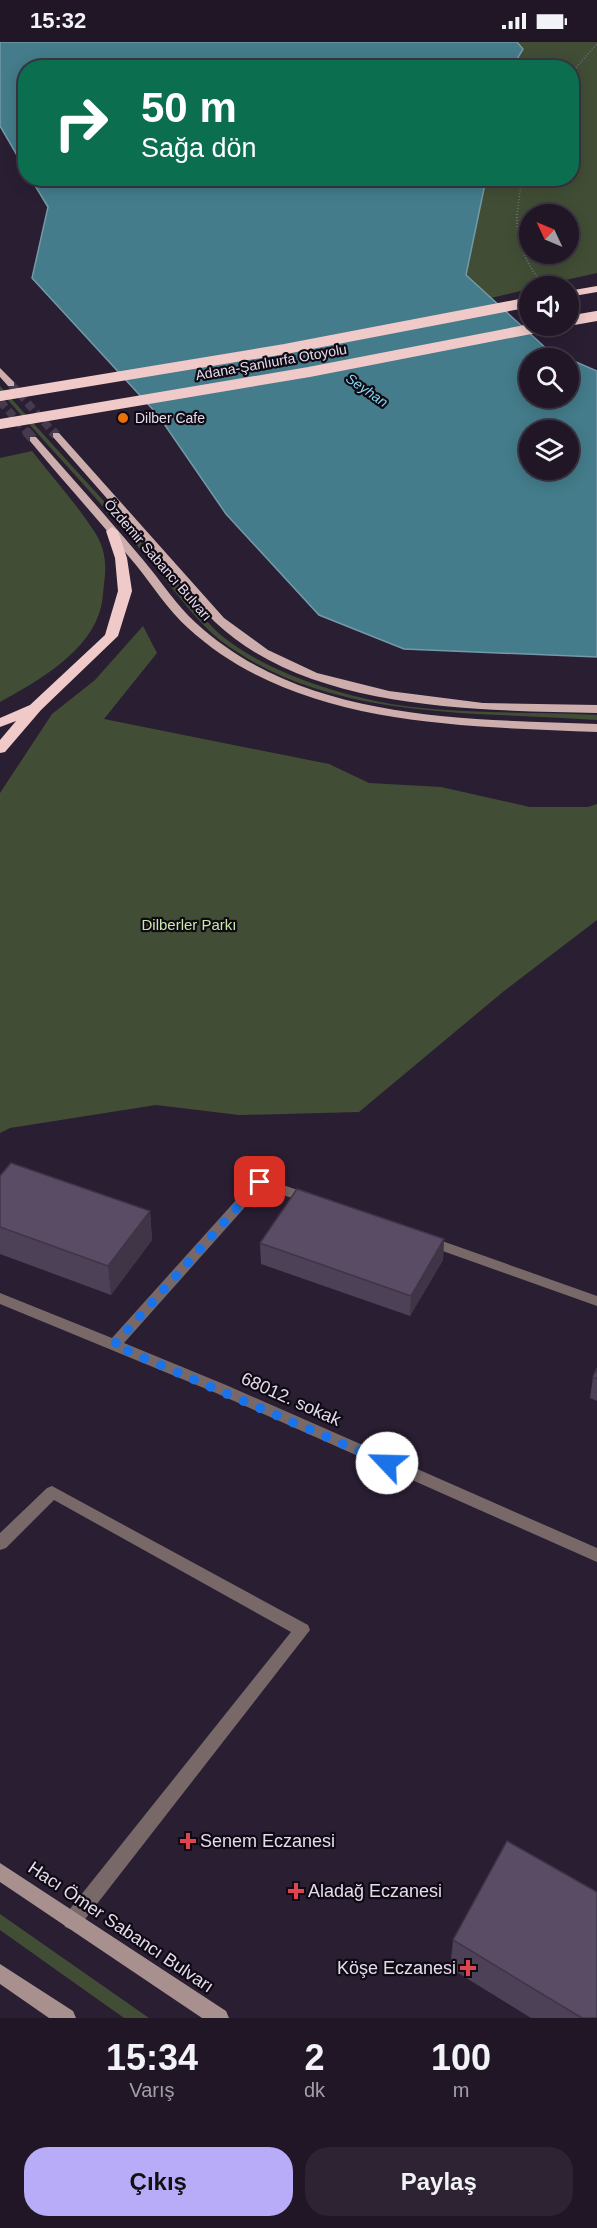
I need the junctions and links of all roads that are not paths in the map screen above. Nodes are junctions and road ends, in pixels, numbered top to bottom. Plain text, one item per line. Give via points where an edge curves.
1 (597, 289) edge
2 (579, 292) edge
3 (519, 304) edge
4 (597, 316) edge
5 (579, 319) edge
6 (519, 331) edge
7 (0, 371) edge
8 (11, 384) tunnel mouth
9 (0, 396) edge
10 (0, 424) edge
11 (56, 435) tunnel mouth
12 (33, 439) tunnel mouth
13 (112, 531) junction
14 (36, 707) junction
15 (597, 709) edge
16 (0, 723) edge
17 (597, 728) edge
18 (0, 749) edge
19 (327, 1205) edge
20 (417, 1237) edge
21 (0, 1298) edge
22 (597, 1301) edge
23 (114, 1345) junction
24 (0, 1543) edge
25 (597, 1555) edge
26 (0, 1872) edge
27 (72, 1921) junction
28 (0, 1972) edge
29 (66, 2018) edge
30 (219, 2018) edge

1 - 2 highway
3 - 9 highway, Adana-Şanlıurfa Otoyolu, bridge via 285,349
4 - 5 highway, bridge
6 - 10 highway, Adana-Şanlıurfa Otoyolu, bridge via 309,372
7 - 8 main road
11 - 15 main road, Özdemir Sabancı Bulvarı via 220,620 273,657 313,676 389,695 483,707
12 - 13 main road, Özdemir Sabancı Bulvarı
13 - 14 highway via 121,558 125,591 111,636
13 - 17 main road, Özdemir Sabancı Bulvarı via 193,626 238,661 294,687 374,711 474,723
14 - 16 highway
14 - 18 highway
19 - 23 street via 260,1182
20 - 22 street
21 - 23 street, 68012. sokak
23 - 25 street, 68012. sokak
24 - 27 street via 52,1492 302,1630
26 - 27 main road, Hacı Ömer Sabancı Bulvarı
27 - 30 main road, Hacı Ömer Sabancı Bulvarı
28 - 29 main road

